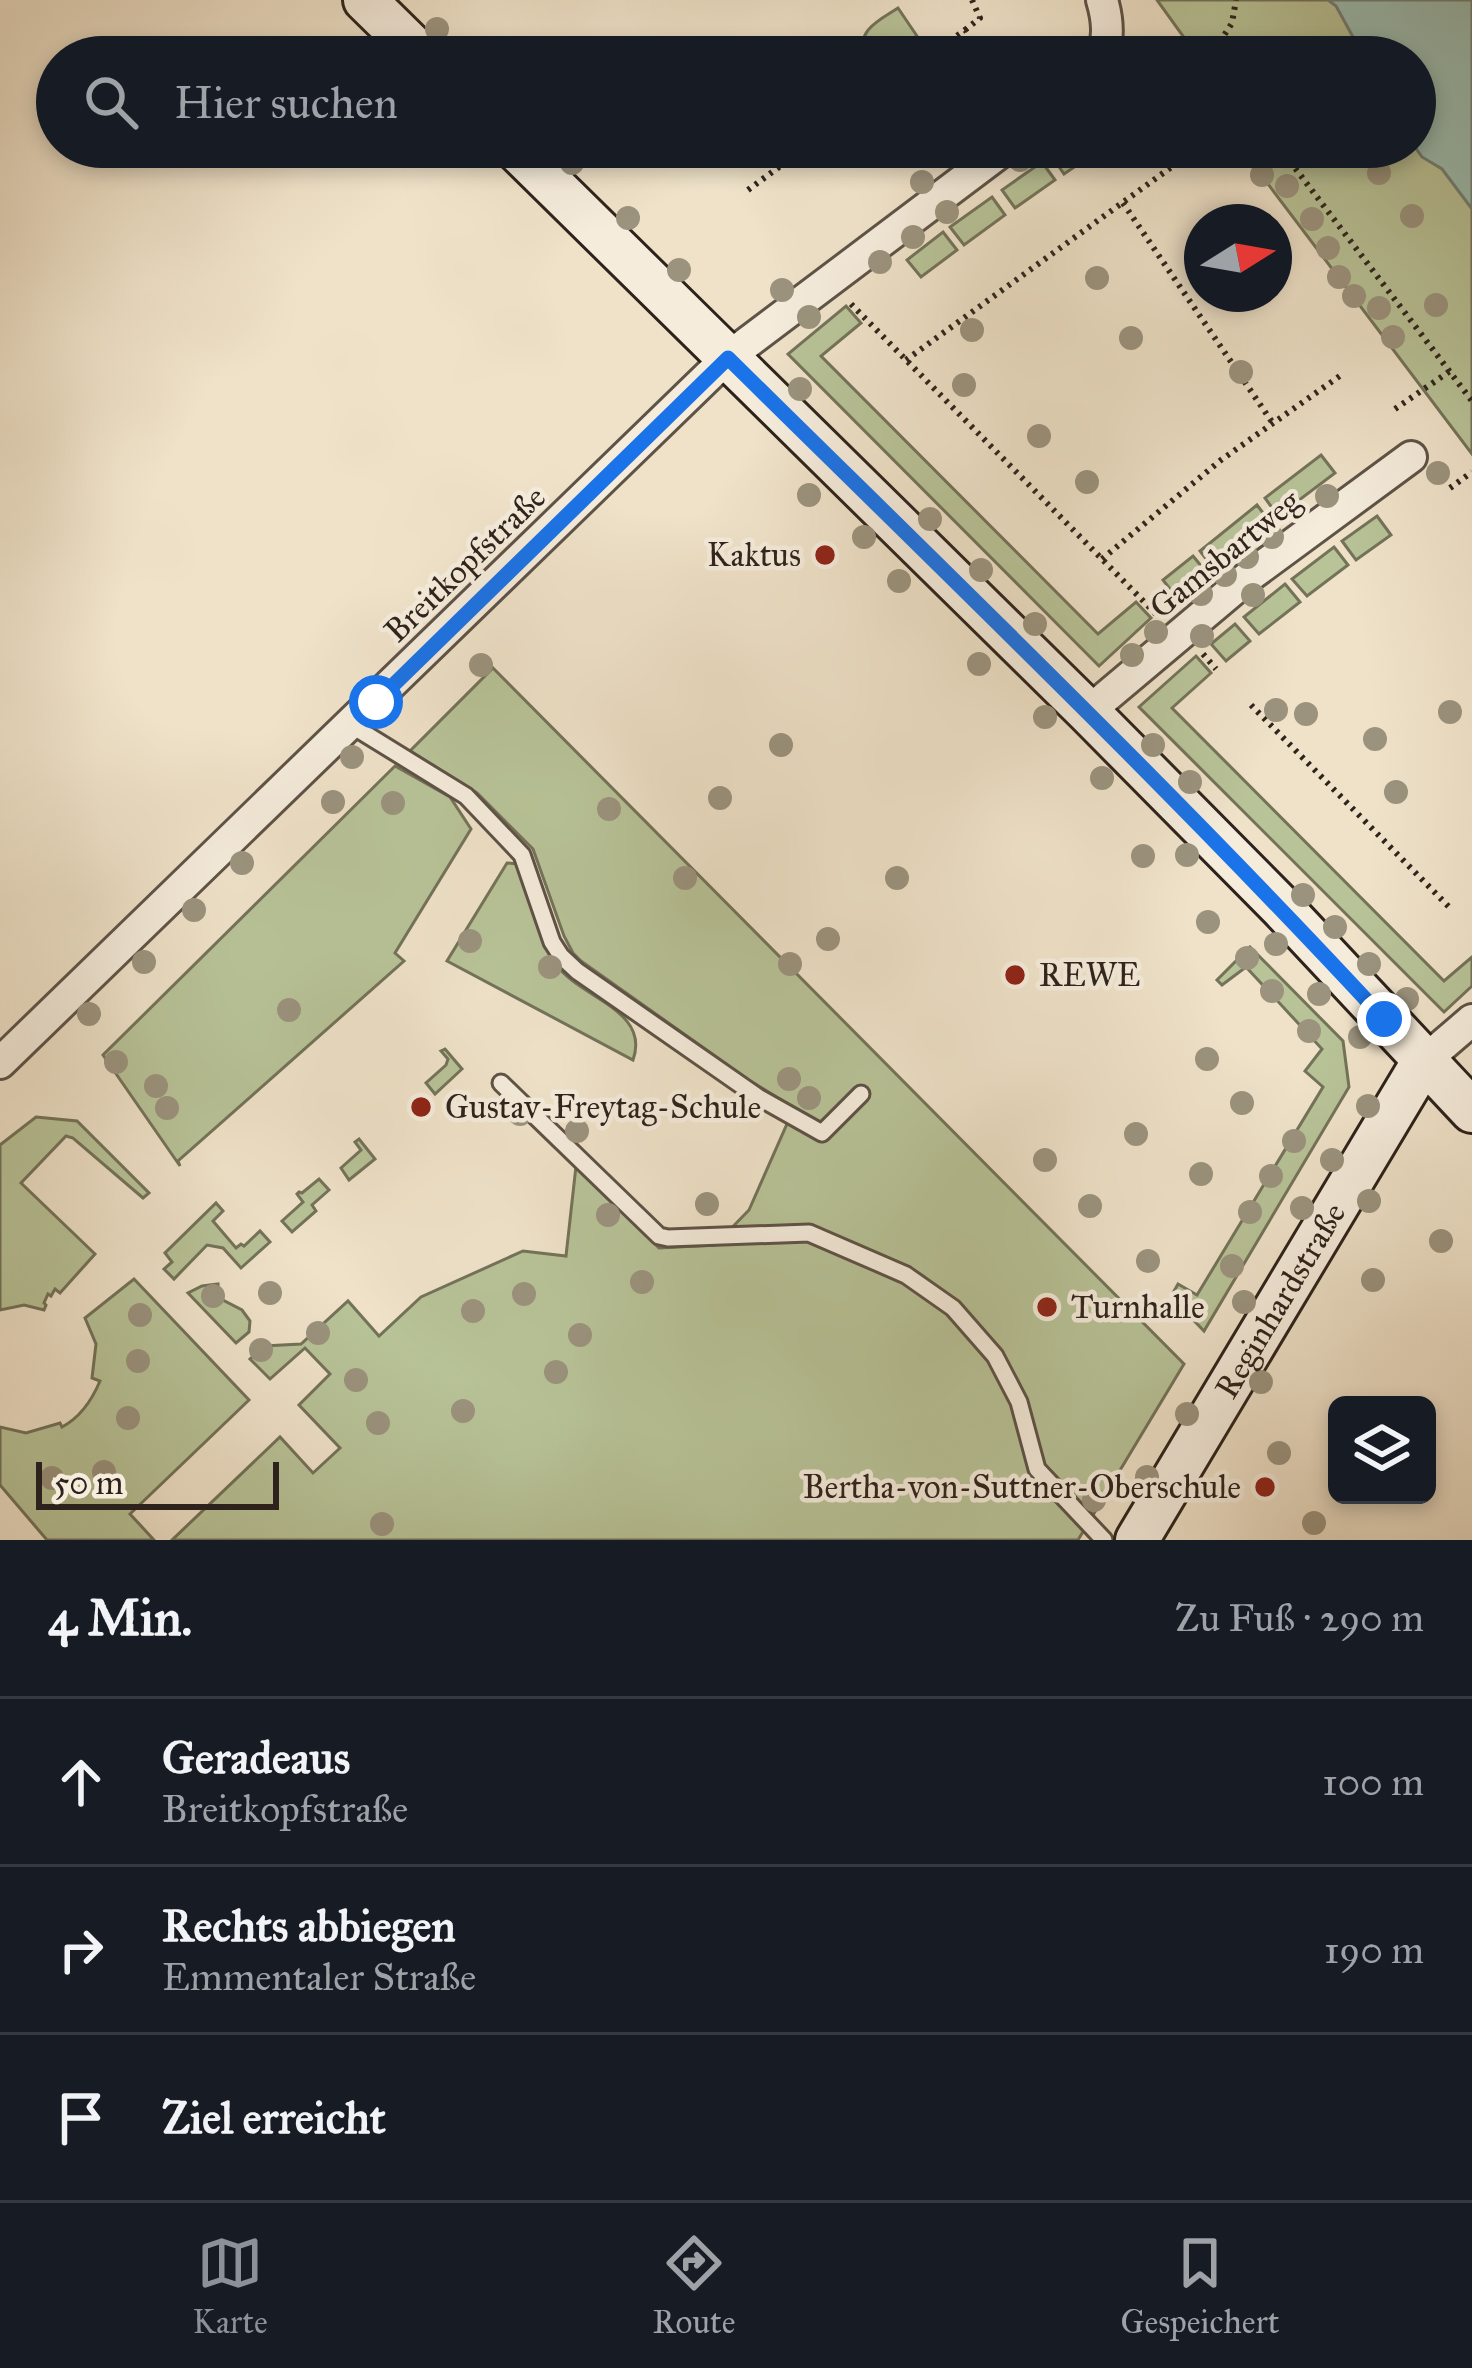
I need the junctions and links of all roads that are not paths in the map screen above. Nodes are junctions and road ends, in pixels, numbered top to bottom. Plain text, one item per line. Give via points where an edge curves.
1 (365, 0) edge
2 (1102, 0) edge
3 (402, 36) edge
4 (1107, 36) edge
5 (535, 168) edge
6 (979, 168) edge
7 (728, 358) junction
8 (1411, 457) dead end
9 (1088, 712) junction
10 (351, 725) junction
11 (1472, 1020) edge
12 (4, 1053) edge
13 (1423, 1062) junction
14 (501, 1083) dead end
15 (861, 1094) dead end
16 (1472, 1111) edge
17 (1103, 1540) edge
18 (1137, 1540) edge

1 - 3 street
2 - 4 street
5 - 7 street
6 - 7 street, Breitkopfstraße
7 - 9 street
7 - 10 street, Breitkopfstraße
8 - 9 street, Gamsbartweg via 1252,574
9 - 13 street
10 - 12 street, Breitkopfstraße
10 - 15 lane via 466,796 522,855 553,942 577,971 822,1133
11 - 13 street
13 - 16 street
13 - 18 street, Reginhardstraße
14 - 17 lane via 659,1236 809,1233 906,1275 953,1308 995,1356 1019,1402 1037,1469

